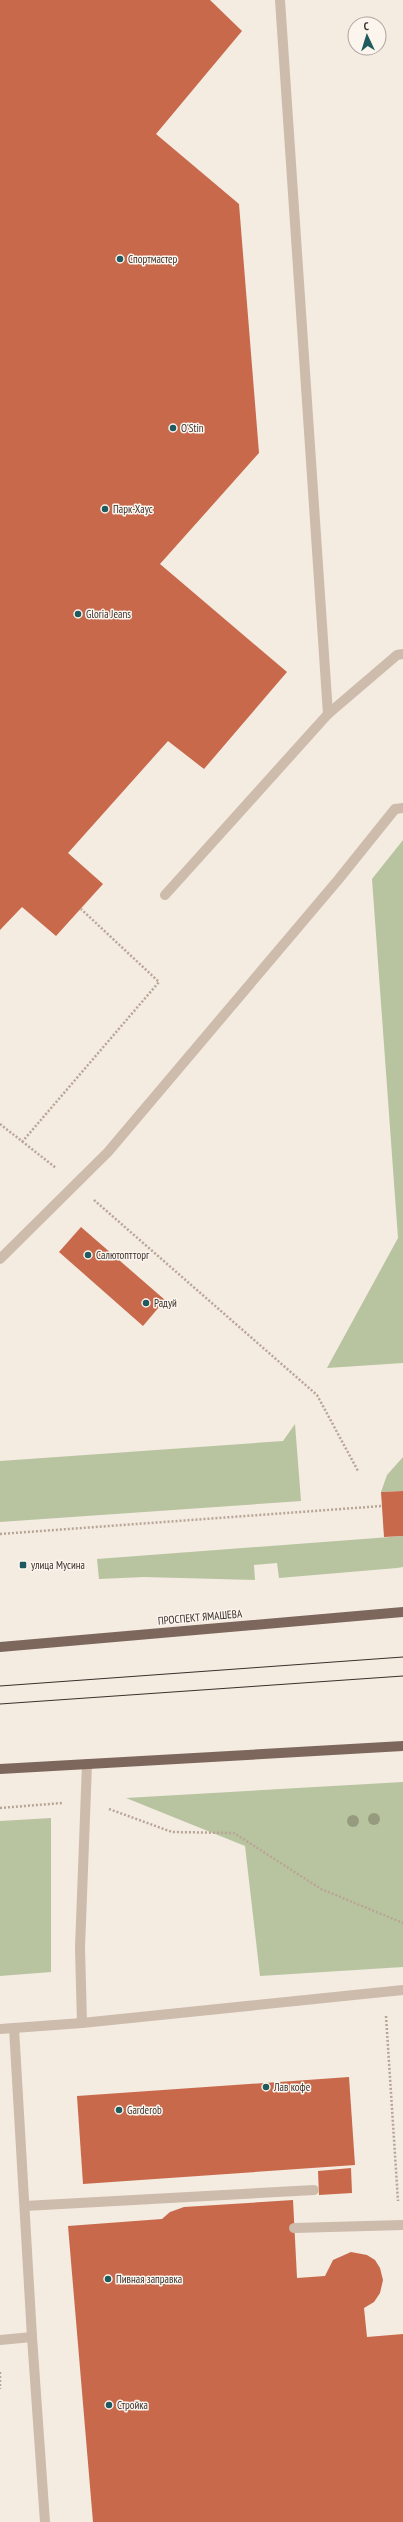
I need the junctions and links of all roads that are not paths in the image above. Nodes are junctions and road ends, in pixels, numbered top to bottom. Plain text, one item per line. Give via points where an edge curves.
1 (280, 0) edge
2 (403, 654) edge
3 (328, 714) junction
4 (403, 808) edge
5 (165, 895) dead end
6 (0, 1259) edge
7 (403, 1612) edge
8 (0, 1647) edge
9 (403, 1746) edge
10 (87, 1764) junction
11 (0, 1769) edge
12 (403, 1990) edge
13 (82, 2023) junction
14 (14, 2028) junction
15 (0, 2029) edge
16 (314, 2190) dead end
17 (25, 2206) junction
18 (401, 2225) edge
19 (294, 2228) dead end
20 (32, 2337) junction
21 (0, 2340) edge
22 (45, 2522) edge

1 - 3 lane
2 - 3 lane via 397,655
3 - 5 lane
4 - 6 lane via 395,809 108,1152
7 - 8 main road, ПРОСПЕКТ ЯМАШЕВА
9 - 10 main road
10 - 11 main road
10 - 13 lane via 80,1948
12 - 13 lane
13 - 14 lane
14 - 15 lane
14 - 17 lane
16 - 17 lane
17 - 20 lane
18 - 19 lane
20 - 21 lane
20 - 22 lane

